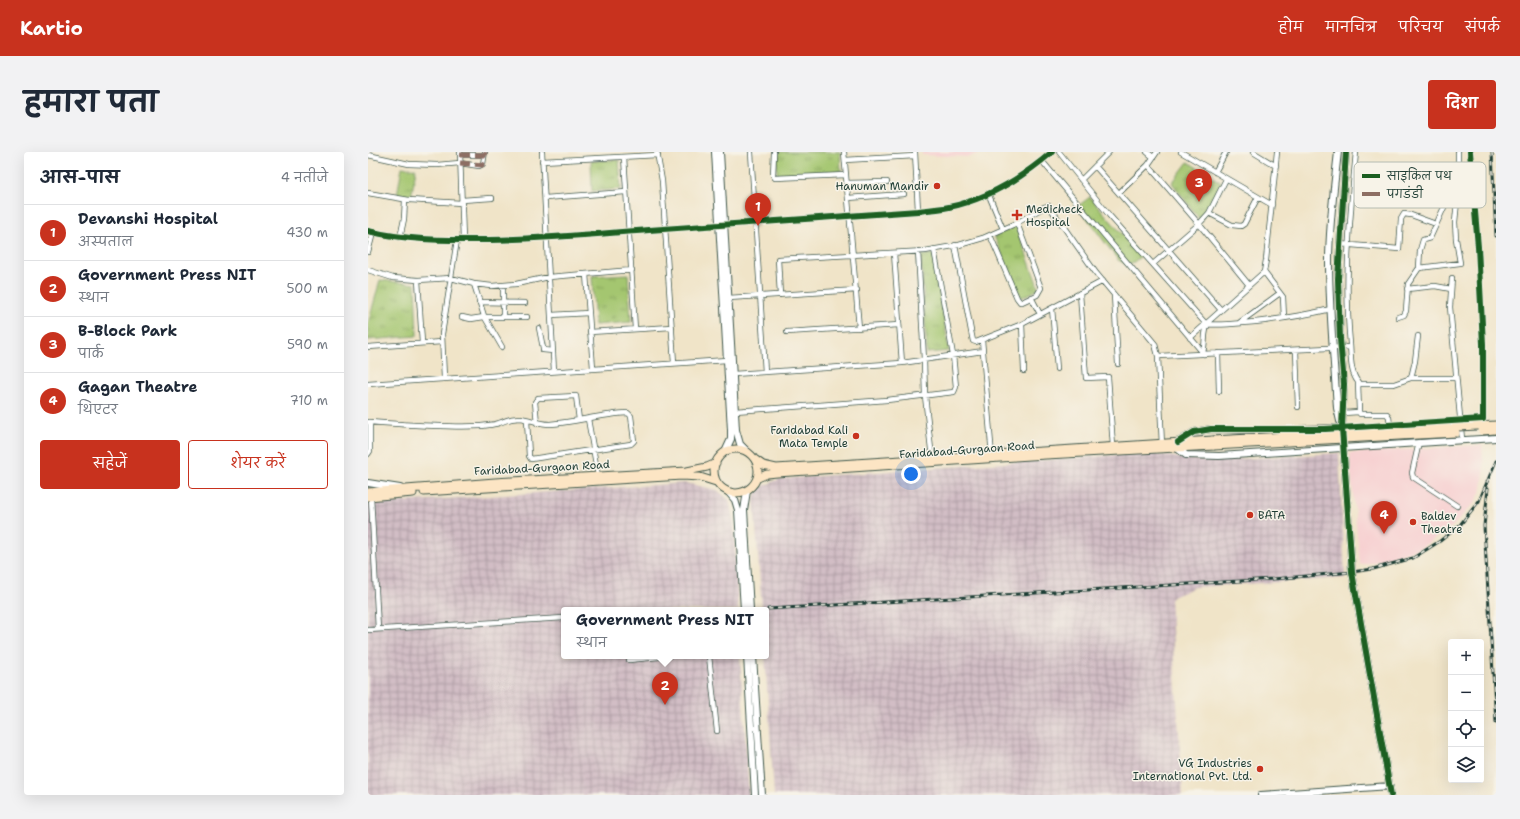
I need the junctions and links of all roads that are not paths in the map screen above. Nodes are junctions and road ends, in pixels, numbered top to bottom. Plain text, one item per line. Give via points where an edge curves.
1 (542, 152) edge
2 (715, 152) edge
3 (720, 152) edge
4 (751, 152) edge
5 (774, 152) edge
6 (844, 152) edge
7 (1052, 152) edge
8 (1058, 152) edge
9 (1109, 152) edge
10 (1146, 152) edge
11 (1157, 152) edge
12 (1181, 152) edge
13 (1226, 152) edge
14 (1253, 152) edge
15 (1277, 152) edge
16 (1338, 152) edge
17 (1346, 152) edge
18 (1356, 152) edge
19 (1470, 152) edge
20 (460, 153) edge
21 (657, 153) edge
22 (485, 154) edge
23 (915, 154) edge
24 (368, 155) edge
25 (624, 157) junction
26 (1153, 158) junction
27 (845, 160) junction
28 (1042, 160) junction
29 (542, 161) junction
30 (1355, 162) edge
31 (1471, 162) edge
32 (460, 163) junction
33 (1148, 165) junction
34 (1095, 166) junction
35 (1276, 166) junction
36 (1215, 172) junction
37 (846, 175) junction
38 (1354, 175) edge
39 (1226, 179) junction
40 (1081, 180) junction
41 (886, 182) dead end
42 (846, 183) junction
43 (626, 192) junction
44 (368, 193) edge
45 (988, 193) junction
46 (1119, 193) junction
47 (904, 194) dead end
48 (1258, 197) junction
49 (492, 198) dead end
50 (545, 198) junction
51 (848, 198) junction
52 (405, 200) junction
53 (462, 202) junction
54 (1272, 205) junction
55 (1444, 208) edge
56 (1456, 208) edge
57 (1475, 208) edge
58 (918, 211) junction
59 (1209, 213) junction
60 (849, 216) junction
61 (755, 222) junction
62 (1017, 222) junction
63 (721, 224) junction
64 (1199, 224) junction
65 (1436, 224) junction
66 (666, 229) junction
67 (1003, 229) junction
68 (371, 232) edge
69 (629, 232) junction
70 (990, 235) junction
71 (547, 237) junction
72 (400, 238) junction
73 (457, 240) junction
74 (464, 240) junction
75 (1339, 244) junction
76 (955, 245) junction
77 (1348, 245) junction
78 (934, 249) junction
79 (1169, 250) junction
80 (918, 251) junction
81 (368, 252) edge
82 (894, 253) junction
83 (854, 255) junction
84 (1153, 264) junction
85 (1419, 268) junction
86 (368, 270) edge
87 (632, 270) junction
88 (1264, 272) junction
89 (586, 274) junction
90 (549, 277) junction
91 (451, 278) junction
92 (1452, 278) dead end
93 (418, 280) junction
94 (1103, 281) junction
95 (474, 284) junction
96 (1249, 285) junction
97 (503, 286) junction
98 (1407, 289) junction
99 (1451, 289) junction
100 (856, 290) junction
101 (1080, 293) junction
102 (1280, 293) junction
103 (780, 295) junction
104 (1114, 295) junction
105 (760, 296) junction
106 (1031, 297) junction
107 (728, 298) junction
108 (479, 302) junction
109 (503, 303) junction
110 (525, 303) dead end
111 (1052, 308) junction
112 (1331, 309) junction
113 (1221, 310) junction
114 (589, 313) junction
115 (1040, 314) junction
116 (551, 315) junction
117 (503, 316) junction
118 (462, 317) dead end
119 (484, 317) junction
120 (527, 317) dead end
121 (1398, 317) dead end
122 (1284, 318) junction
123 (1022, 324) junction
124 (1207, 324) junction
125 (1238, 324) junction
126 (899, 325) junction
127 (672, 327) junction
128 (539, 328) dead end
129 (859, 328) junction
130 (635, 329) junction
131 (590, 332) junction
132 (787, 332) dead end
133 (1418, 336) dead end
134 (1190, 338) junction
135 (982, 340) junction
136 (442, 342) junction
137 (422, 343) junction
138 (368, 347) edge
139 (1340, 347) junction
140 (1350, 347) junction
141 (502, 348) dead end
142 (1333, 348) junction
143 (1296, 350) junction
144 (553, 351) junction
145 (983, 351) junction
146 (1203, 353) junction
147 (1218, 353) junction
148 (953, 355) junction
149 (1158, 356) junction
150 (727, 360) junction
151 (924, 360) junction
152 (674, 363) junction
153 (902, 363) junction
154 (1118, 364) dead end
155 (593, 368) junction
156 (1057, 369) dead end
157 (554, 371) junction
158 (1024, 371) dead end
159 (765, 372) junction
160 (733, 374) junction
161 (444, 378) junction
162 (1410, 378) junction
163 (1456, 378) junction
164 (368, 384) edge
165 (1359, 384) junction
166 (1219, 391) dead end
167 (925, 396) junction
168 (1298, 407) dead end
169 (735, 411) junction
170 (1359, 412) junction
171 (1343, 413) junction
172 (588, 419) junction
173 (527, 420) junction
174 (579, 420) junction
175 (1461, 420) junction
176 (369, 422) edge
177 (537, 423) junction
178 (1390, 425) junction
179 (1496, 425) edge
180 (1342, 428) junction
181 (1496, 430) edge
182 (1496, 438) edge
183 (1462, 439) junction
184 (1419, 442) junction
185 (1214, 443) junction
186 (1113, 446) junction
187 (1178, 446) junction
188 (1162, 447) junction
189 (1343, 447) junction
190 (593, 450) junction
191 (725, 452) junction
192 (749, 453) junction
193 (368, 454) edge
194 (992, 456) junction
195 (932, 458) junction
196 (756, 460) junction
197 (716, 463) junction
198 (598, 476) junction
199 (758, 478) junction
200 (716, 482) junction
201 (368, 483) edge
202 (406, 488) junction
203 (748, 491) junction
204 (729, 493) junction
205 (370, 494) edge
206 (1457, 506) dead end
207 (744, 607) edge
208 (750, 607) edge
209 (561, 618) edge
210 (378, 629) junction
211 (368, 630) edge
212 (639, 659) edge
213 (709, 659) edge
214 (747, 659) edge
215 (753, 659) edge
216 (629, 660) dead end
217 (717, 731) dead end
218 (1390, 786) junction
219 (755, 795) edge
220 (762, 795) edge
221 (1261, 795) edge
222 (1391, 795) edge

1 - 29 street
2 - 63 street
3 - 63 street
4 - 61 street
5 - 37 street via 775,178
6 - 27 street
7 - 28 street
8 - 40 street
9 - 34 street
10 - 26 street
11 - 26 street
12 - 36 street
13 - 36 street
14 - 35 street
15 - 35 street
16 - 112 street via 1330,228
17 - 75 street
18 - 30 street
19 - 31 street
20 - 22 street
20 - 32 street
21 - 25 street
21 - 66 street
22 - 32 street via 482,166
23 - 27 street
23 - 58 street
24 - 32 street via 409,164
25 - 29 street
25 - 43 street
26 - 33 street
27 - 37 street
28 - 45 street via 1009,183
28 - 134 street
29 - 50 street
32 - 53 street
33 - 46 street
33 - 64 street
34 - 40 street
34 - 46 street
35 - 54 street
36 - 39 street
37 - 42 street
38 - 77 street
39 - 48 street
39 - 59 street
40 - 84 street
41 - 42 street
42 - 51 street
43 - 50 street
43 - 69 street
44 - 52 street
45 - 58 street via 966,202
45 - 67 street
46 - 79 street
47 - 51 street
48 - 54 street
48 - 59 street via 1241,226 1232,225
49 - 53 street
50 - 71 street
51 - 60 street
52 - 53 street
52 - 72 street
53 - 74 street
54 - 88 street
55 - 65 street
56 - 85 street via 1456,239 1460,263
57 - 175 street via 1483,344 1484,419
58 - 60 street
59 - 64 street
60 - 61 street
60 - 83 street
61 - 63 street
61 - 105 street
62 - 67 street
62 - 94 street via 1044,207 1050,207
62 - 106 street via 1041,288
63 - 66 street
63 - 107 street
63 - 150 street
64 - 79 street
64 - 96 street
65 - 77 street via 1404,214 1401,219 1399,249
65 - 85 street via 1430,238 1423,240
66 - 69 street
66 - 127 street
67 - 70 street
68 - 72 street
68 - 81 street
69 - 71 street
69 - 87 street
70 - 76 street
70 - 106 street via 1017,298 1022,302
71 - 74 street
71 - 90 street
72 - 73 street
73 - 74 street
73 - 91 street
75 - 77 street
75 - 139 street
76 - 78 street
76 - 135 street via 973,341
77 - 140 street
78 - 80 street
78 - 148 street
79 - 84 street
79 - 113 street
80 - 82 street
80 - 151 street
82 - 83 street
82 - 126 street
83 - 100 street
83 - 103 street via 778,259
84 - 124 street
85 - 98 street via 1410,279
86 - 93 street via 393,278
87 - 89 street
87 - 130 street
88 - 96 street
88 - 102 street
89 - 90 street
89 - 114 street
90 - 97 street
90 - 116 street
91 - 93 street
91 - 95 street
91 - 136 street
92 - 99 street
93 - 137 street
94 - 101 street
94 - 104 street
95 - 97 street
95 - 108 street
96 - 113 street
97 - 109 street
98 - 99 street via 1435,286
98 - 121 street via 1406,311
99 - 163 street via 1450,307
100 - 103 street
100 - 129 street
101 - 111 street
101 - 186 street via 1086,378 1108,377
102 - 122 street
102 - 125 street
103 - 105 street
104 - 149 street via 1151,337 1156,344
104 - 154 street
105 - 107 street
105 - 159 street
106 - 115 street
107 - 160 street
108 - 109 street
108 - 119 street
109 - 110 street
109 - 117 street
111 - 115 street
111 - 156 street
112 - 122 street
112 - 142 street
113 - 124 street
114 - 116 street
114 - 131 street
115 - 123 street
116 - 144 street
117 - 119 street
117 - 120 street
118 - 119 street
119 - 141 street
122 - 125 street
123 - 135 street
123 - 158 street
124 - 125 street
124 - 134 street
124 - 146 street
126 - 129 street
126 - 153 street
127 - 130 street
127 - 152 street
128 - 144 street via 543,349
129 - 132 street
130 - 131 street
131 - 155 street
133 - 162 street
134 - 146 street
135 - 145 street
136 - 137 street
136 - 161 street
137 - 138 street
139 - 140 street
139 - 142 street
139 - 171 street via 1344,384
140 - 165 street via 1354,377
142 - 143 street
142 - 180 street via 1337,408
143 - 147 street
143 - 168 street
144 - 157 street
145 - 148 street
145 - 194 street
146 - 147 street
146 - 149 street
147 - 166 street
148 - 151 street
148 - 167 street via 956,387 954,392
149 - 188 street
150 - 152 street
150 - 191 street via 731,440
151 - 153 street
151 - 167 street
152 - 155 street
153 - 159 street
155 - 157 street
157 - 161 street
159 - 160 street
160 - 169 street
161 - 164 street
162 - 163 street
162 - 165 street via 1394,384
163 - 175 street
165 - 170 street
167 - 169 street
167 - 195 street
169 - 192 street via 738,438
170 - 171 street
170 - 178 street via 1387,414
171 - 180 street
172 - 174 street
172 - 190 street
172 - 190 street via 626,413 631,416 633,442
173 - 176 street via 510,418 497,424 470,426
173 - 177 street
173 - 190 street via 531,459
174 - 177 street
174 - 177 street via 576,396 538,398 535,402
175 - 178 street
175 - 183 street
176 - 193 street
178 - 180 street
179 - 185 main road, bridge
180 - 187 street via 1211,429 1194,432
180 - 189 street
181 - 185 main road, bridge
182 - 183 street
183 - 184 street
184 - 189 street
184 - 206 street via 1413,477
185 - 187 main road
186 - 188 main road, Faridabad-Gurgaon Road
186 - 194 main road, Faridabad-Gurgaon Road
187 - 188 main road
187 - 189 street via 1186,455 1203,456
188 - 194 main road, Faridabad-Gurgaon Road
189 - 218 street via 1352,572
190 - 198 street
191 - 192 main road via 734,449
191 - 197 main road
192 - 196 main road
194 - 195 main road, Faridabad-Gurgaon Road
194 - 199 main road, Faridabad-Gurgaon Road via 777,473
195 - 196 main road, Faridabad-Gurgaon Road via 776,468 763,465
196 - 199 main road
197 - 198 main road, Faridabad-Gurgaon Road via 687,471
197 - 200 main road
198 - 202 main road, Faridabad-Gurgaon Road
199 - 203 main road
200 - 204 main road
200 - 205 main road, Faridabad-Gurgaon Road via 700,477 682,476 388,496
201 - 202 street
202 - 205 main road, Faridabad-Gurgaon Road
203 - 204 main road via 739,494
203 - 208 street via 744,510
204 - 207 street via 735,500 738,510
205 - 210 street
209 - 210 street
210 - 211 street
212 - 216 street
213 - 217 street
214 - 219 street
215 - 220 street
218 - 221 street
218 - 222 street

